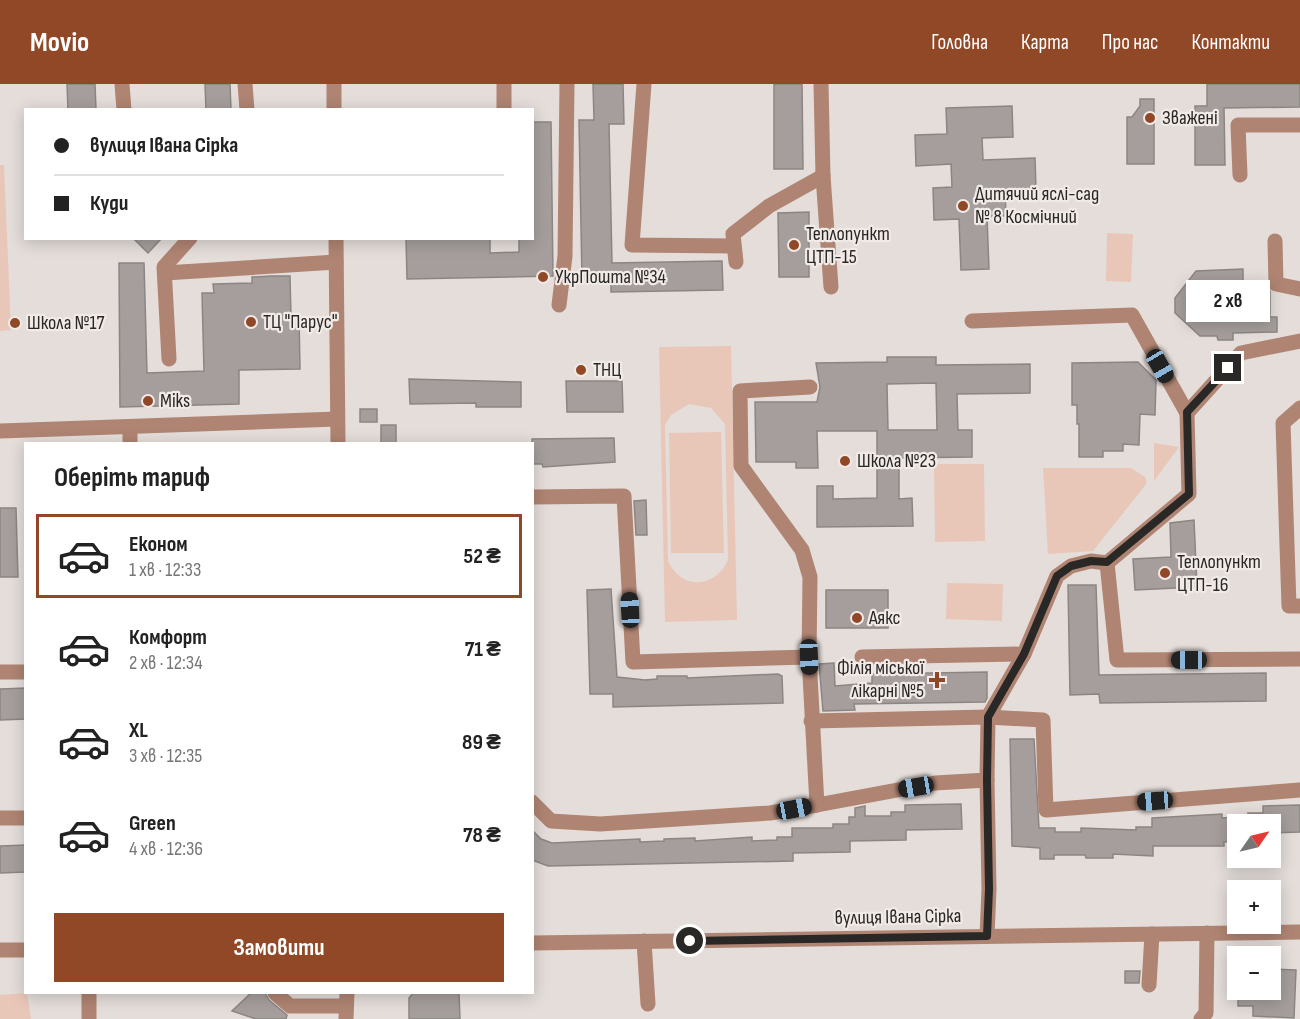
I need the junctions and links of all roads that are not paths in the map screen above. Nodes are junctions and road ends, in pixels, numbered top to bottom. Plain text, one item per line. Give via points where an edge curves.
1 (122, 84) edge
2 (245, 84) edge
3 (334, 84) edge
4 (504, 84) edge
5 (567, 84) edge
6 (644, 84) edge
7 (821, 84) edge
8 (124, 108) edge
9 (247, 108) edge
10 (334, 108) edge
11 (504, 108) edge
12 (1300, 125) edge
13 (823, 176) junction
14 (1240, 176) dead end
15 (188, 240) edge
16 (336, 240) edge
17 (1275, 241) dead end
18 (733, 246) junction
19 (336, 262) junction
20 (736, 262) dead end
21 (165, 273) junction
22 (831, 287) dead end
23 (1300, 289) edge
24 (559, 305) dead end
25 (972, 321) dead end
26 (1300, 341) edge
27 (169, 359) dead end
28 (810, 387) dead end
29 (1300, 407) edge
30 (1187, 412) junction
31 (337, 419) junction
32 (130, 427) junction
33 (0, 431) edge
34 (130, 442) edge
35 (338, 442) edge
36 (534, 497) edge
37 (1107, 562) junction
38 (1300, 606) edge
39 (1024, 654) junction
40 (809, 657) junction
41 (862, 657) dead end
42 (1300, 659) edge
43 (0, 672) edge
44 (24, 672) edge
45 (988, 717) junction
46 (811, 721) junction
47 (987, 780) junction
48 (1300, 790) edge
49 (534, 804) edge
50 (817, 805) junction
51 (0, 818) edge
52 (24, 818) edge
53 (1300, 932) edge
54 (1207, 933) junction
55 (1152, 934) junction
56 (987, 936) junction
57 (644, 941) junction
58 (534, 943) edge
59 (0, 950) edge
60 (24, 950) edge
61 (1149, 985) dead end
62 (88, 994) edge
63 (275, 994) edge
64 (648, 1004) dead end
65 (346, 1006) edge
66 (89, 1019) edge
67 (1201, 1019) edge

1 - 8 street
2 - 9 street
3 - 10 street
4 - 11 street
5 - 24 street via 565,256
6 - 18 street via 632,245
7 - 13 street
12 - 14 street via 1238,125
13 - 18 street via 769,206 733,234
13 - 22 street
15 - 21 street via 164,267
16 - 19 street
17 - 23 street via 1276,284
18 - 20 street
19 - 21 street
19 - 31 street
21 - 27 street
25 - 30 street via 1132,315
26 - 30 street via 1241,353
28 - 40 street via 740,391 741,466 802,550 810,577
29 - 38 street via 1283,423 1289,606
30 - 37 street via 1189,494
31 - 32 street
31 - 35 street
32 - 33 street
32 - 34 street
36 - 40 street via 624,496 633,662
37 - 39 street via 1071,566 1057,576
37 - 42 street via 1118,660
39 - 41 street
39 - 45 street
40 - 46 street
43 - 44 street
45 - 46 street
45 - 47 street
45 - 48 street via 1042,720 1046,810
46 - 50 street
47 - 50 street via 935,783
47 - 56 street
49 - 50 street via 551,821 600,824 770,813
51 - 52 street
53 - 54 street, вулиця Івана Сірка
54 - 55 street, вулиця Івана Сірка
54 - 67 street via 1206,1013
55 - 56 street, вулиця Івана Сірка
55 - 61 street
56 - 57 street, вулиця Івана Сірка
57 - 58 street, вулиця Івана Сірка
57 - 64 street
59 - 60 street
62 - 66 street
63 - 65 street via 290,1006

